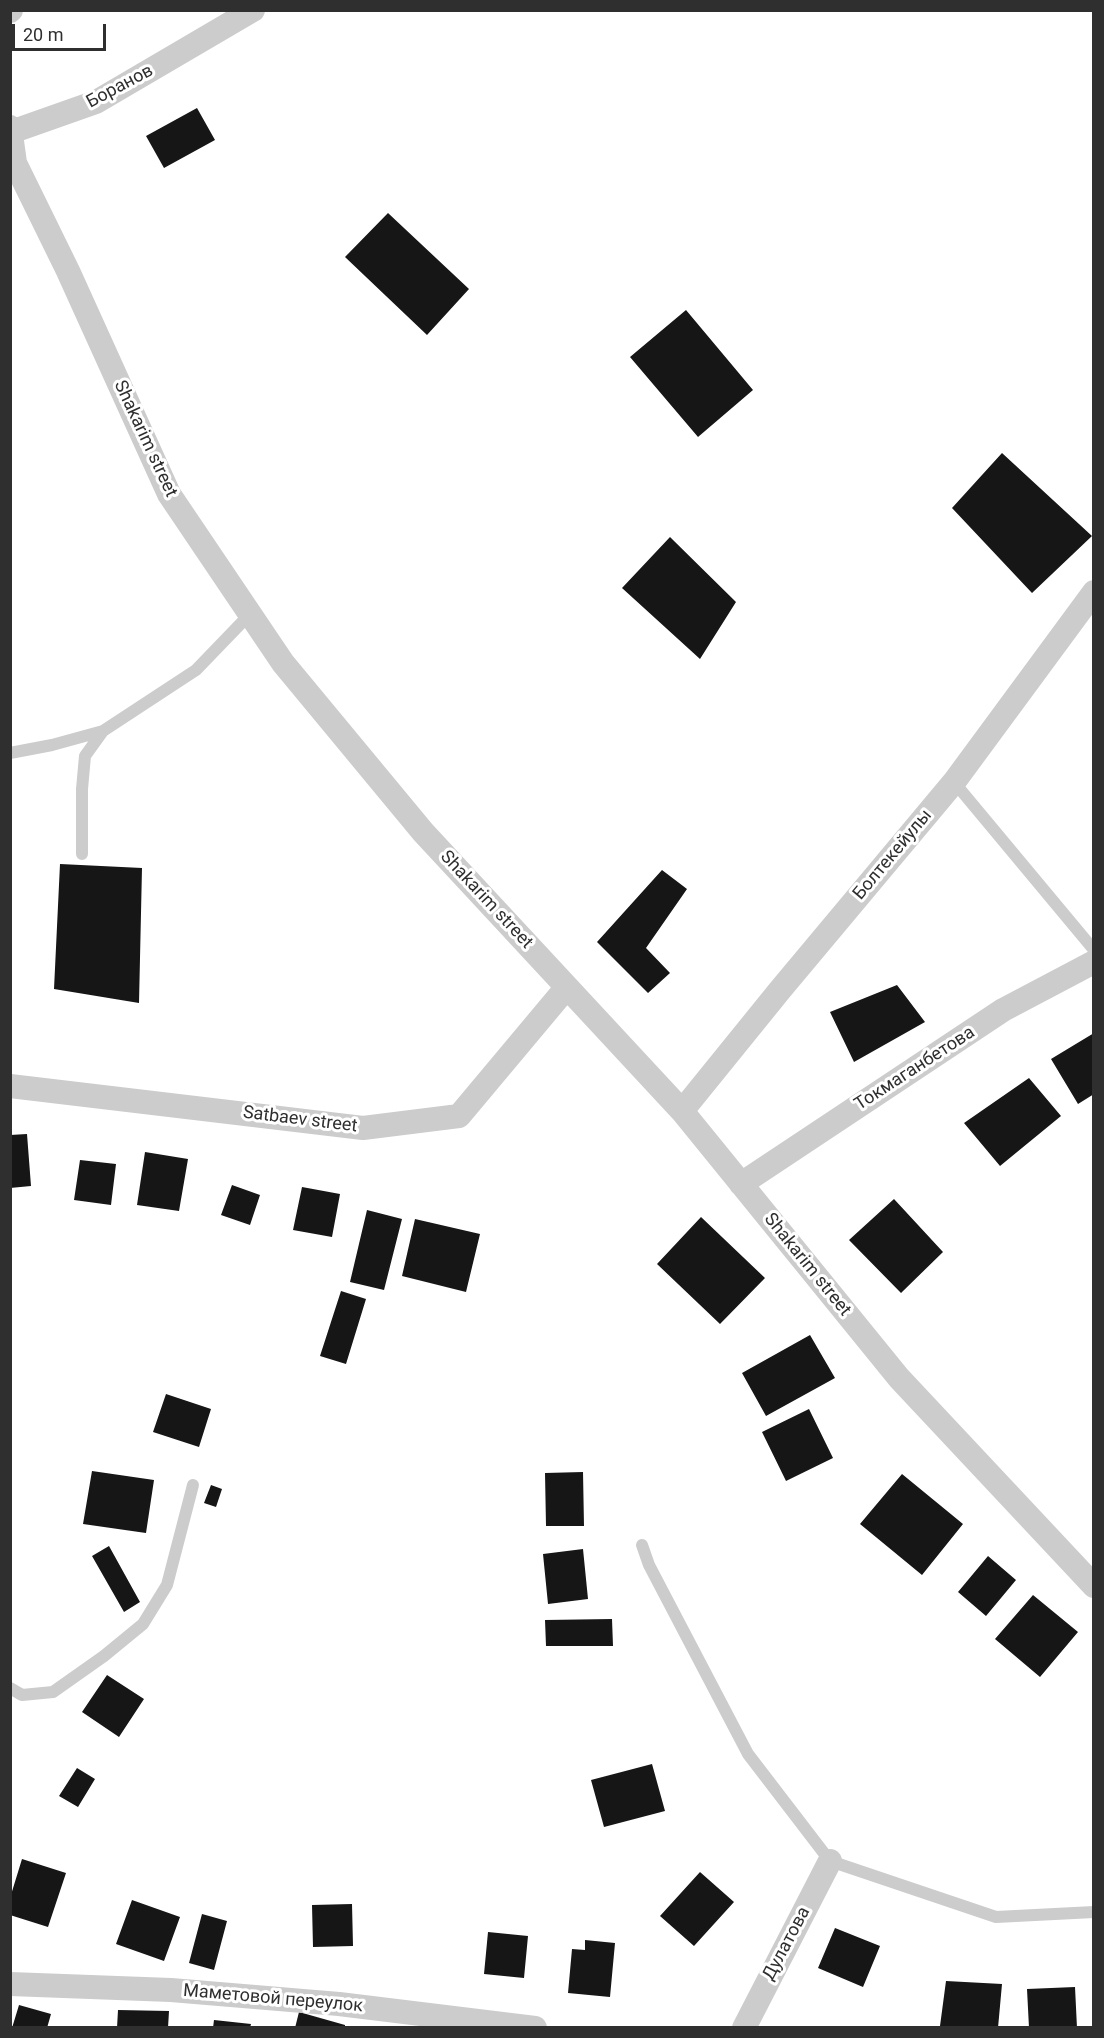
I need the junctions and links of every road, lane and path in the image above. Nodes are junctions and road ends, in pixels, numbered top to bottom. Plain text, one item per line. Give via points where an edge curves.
1 (253, 10) edge
2 (10, 127) edge
3 (11, 132) edge
4 (13, 165) edge
5 (1094, 592) edge
6 (250, 614) junction
7 (103, 731) junction
8 (10, 753) edge
9 (954, 782) junction
10 (82, 854) dead end
11 (1094, 950) edge
12 (1094, 962) edge
13 (567, 987) junction
14 (10, 1086) edge
15 (682, 1111) junction
16 (741, 1184) junction
17 (193, 1485) dead end
18 (642, 1545) dead end
19 (1094, 1587) edge
20 (10, 1688) edge
21 (830, 1862) junction
22 (1094, 1912) edge
23 (10, 1984) edge
24 (535, 2028) edge
25 (744, 2028) edge

1 - 3 street, Боранов via 96,102
2 - 3 street, Shakarim street
3 - 4 street, Shakarim street
4 - 6 street, Shakarim street via 69,271 169,494
5 - 9 street, Болтекейулы
6 - 7 lane via 196,670
6 - 13 street, Shakarim street via 283,663 423,832
7 - 8 lane
7 - 10 lane via 85,756
9 - 11 lane
9 - 15 street, Болтекейулы
12 - 16 street, Токмаганбетова via 1003,1010
13 - 14 street, Satbaev street via 459,1116 363,1128
13 - 15 street, Shakarim street
15 - 16 street, Shakarim street
16 - 19 street, Shakarim street via 899,1378
17 - 20 lane via 167,1585 143,1624 53,1692 22,1695
18 - 21 lane via 748,1754
21 - 22 lane via 996,1917
21 - 25 street, Дулатова
23 - 24 street, Маметовой переулок via 194,1992 339,2004

